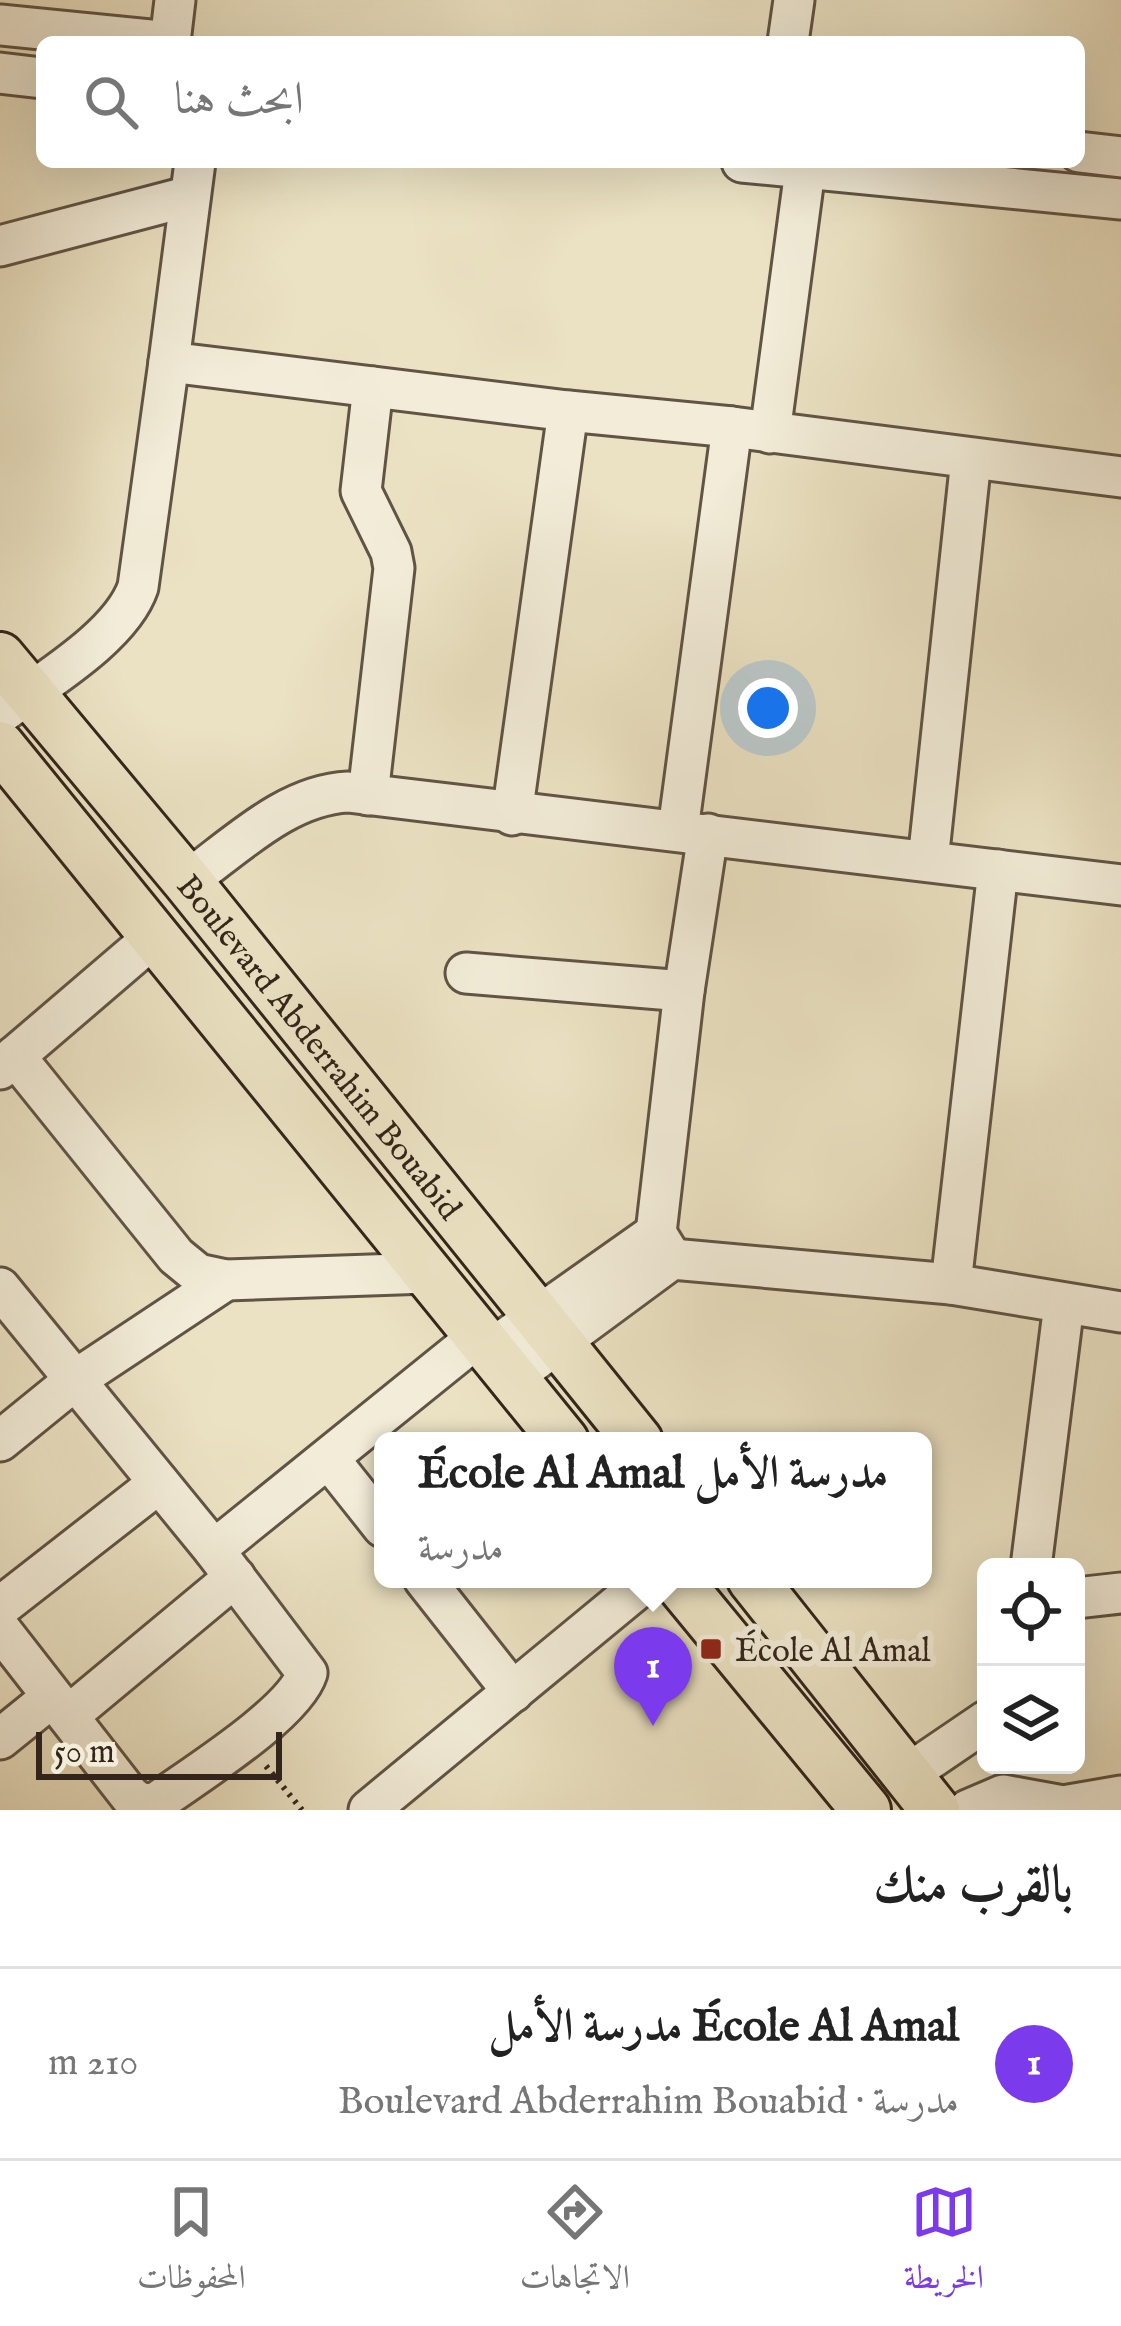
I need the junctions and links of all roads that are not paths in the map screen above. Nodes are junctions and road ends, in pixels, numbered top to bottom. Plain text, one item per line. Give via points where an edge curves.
1 (175, 0) edge
2 (794, 0) edge
3 (0, 25) edge
4 (110, 36) edge
5 (171, 36) edge
6 (789, 36) edge
7 (0, 73) edge
8 (36, 77) edge
9 (1085, 153) edge
10 (1121, 157) edge
11 (803, 168) edge
12 (822, 168) edge
13 (192, 179) edge
14 (1121, 199) edge
15 (0, 246) edge
16 (169, 362) junction
17 (374, 387) junction
18 (568, 411) junction
19 (751, 430) junction
20 (971, 459) junction
21 (1121, 477) edge
22 (10, 688) edge
23 (0, 746) edge
24 (368, 795) junction
25 (512, 814) junction
26 (693, 832) junction
27 (928, 861) junction
28 (998, 870) junction
29 (187, 881) junction
30 (1121, 885) edge
31 (154, 938) junction
32 (466, 973) dead end
33 (683, 991) junction
34 (8, 1062) edge
35 (664, 1246) junction
36 (428, 1273) junction
37 (226, 1280) junction
38 (951, 1284) junction
39 (0, 1288) edge
40 (1064, 1304) junction
41 (1121, 1312) edge
42 (546, 1328) junction
43 (494, 1354) junction
44 (75, 1380) junction
45 (557, 1432) edge
46 (631, 1432) edge
47 (0, 1442) edge
48 (329, 1459) junction
49 (159, 1483) junction
50 (374, 1516) edge
51 (1032, 1558) edge
52 (224, 1564) junction
53 (431, 1588) edge
54 (639, 1588) edge
55 (683, 1588) edge
56 (759, 1588) edge
57 (1121, 1593) edge
58 (1085, 1597) edge
59 (0, 1606) edge
60 (0, 1628) edge
61 (513, 1692) junction
62 (60, 1706) junction
63 (977, 1730) edge
64 (0, 1739) edge
65 (921, 1792) edge
66 (995, 1795) edge
67 (1121, 1796) edge
68 (370, 1810) edge
69 (866, 1810) edge

1 - 5 street
2 - 6 street
3 - 4 street
7 - 8 street
9 - 10 street
11 - 19 street
12 - 14 street
13 - 15 street
13 - 16 street
16 - 17 street
16 - 22 street via 131,607 113,627
17 - 18 street
17 - 24 street via 361,491 394,568
18 - 19 street
18 - 25 street
19 - 20 street
19 - 26 street
20 - 21 street
20 - 27 street
22 - 29 main road, Boulevard Abderrahim Bouabid
23 - 31 main road, Boulevard Abderrahim Bouabid
24 - 25 street
24 - 29 street via 298,802
25 - 26 street
26 - 27 street
26 - 33 street
27 - 28 street
28 - 30 street
28 - 38 street
29 - 42 main road, Boulevard Abderrahim Bouabid
31 - 34 street
31 - 36 main road, Boulevard Abderrahim Bouabid
32 - 33 street
33 - 35 street
34 - 37 street via 176,1256 199,1274
35 - 38 street
35 - 42 street
36 - 37 street
36 - 43 main road, Boulevard Abderrahim Bouabid
37 - 44 street
38 - 40 street
39 - 44 street
40 - 41 street
40 - 51 street
42 - 43 street
42 - 46 main road, Boulevard Abderrahim Bouabid
43 - 45 main road, Boulevard Abderrahim Bouabid
43 - 48 street
44 - 47 street
44 - 49 street
48 - 50 street
48 - 52 street
49 - 52 street
49 - 59 street
52 - 62 street
52 - 62 street via 307,1673 245,1740 156,1803 141,1804
53 - 61 street
54 - 61 street
55 - 69 main road
56 - 65 main road
57 - 58 street
60 - 62 street
61 - 68 street
62 - 64 street
63 - 65 street
66 - 67 street via 1063,1805

